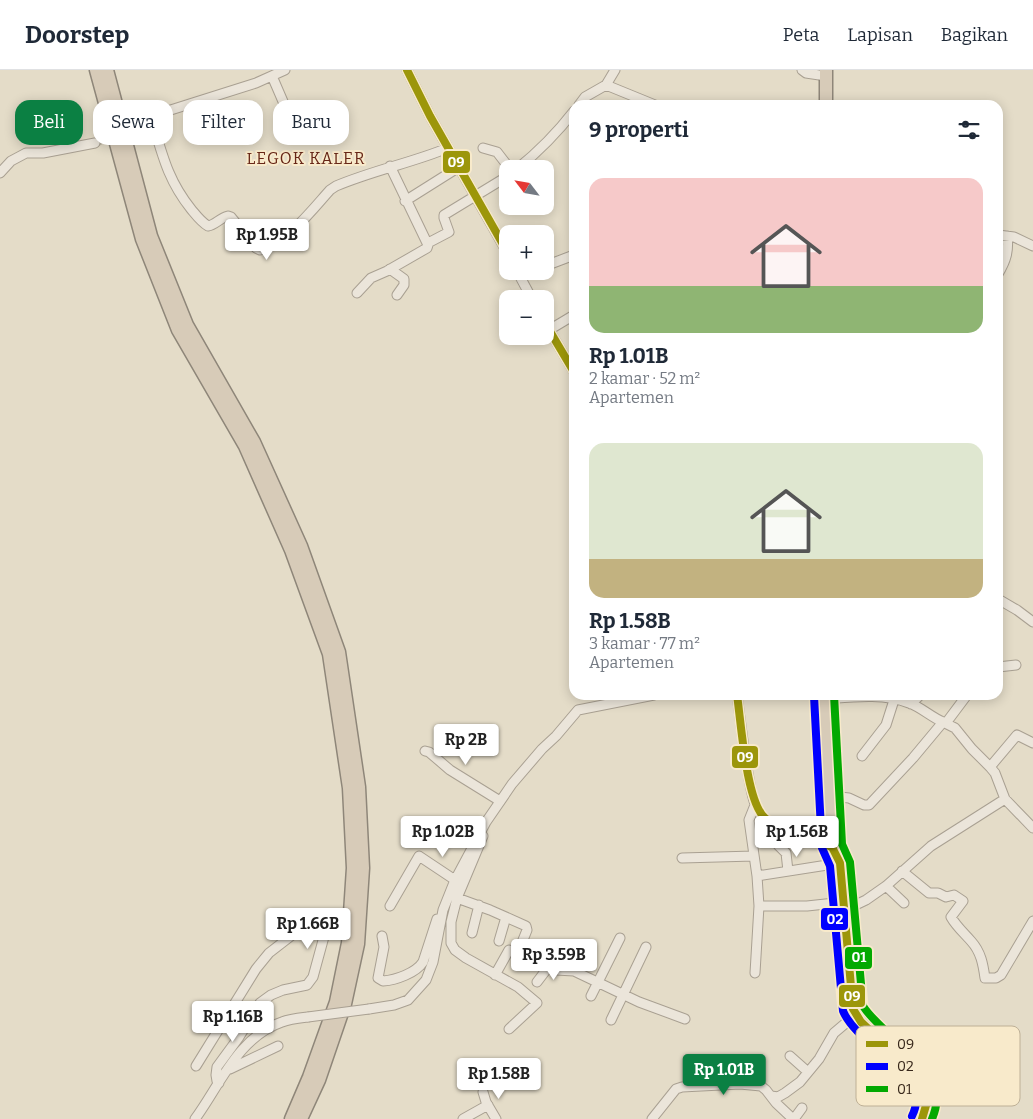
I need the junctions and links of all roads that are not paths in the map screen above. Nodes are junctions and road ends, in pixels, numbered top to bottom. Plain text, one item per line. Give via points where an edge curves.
1 (96, 70) edge
2 (106, 70) edge
3 (284, 70) edge
4 (615, 70) edge
5 (802, 70) edge
6 (409, 71) edge
7 (826, 73) edge
8 (272, 76) junction
9 (606, 85) junction
10 (283, 100) edge
11 (582, 100) edge
12 (643, 100) edge
13 (826, 100) edge
14 (173, 110) edge
15 (569, 117) edge
16 (93, 143) tunnel mouth
17 (159, 145) edge
18 (448, 148) junction
19 (483, 148) dead end
20 (503, 160) edge
21 (528, 160) edge
22 (390, 166) junction
23 (459, 167) junction
24 (0, 173) edge
25 (499, 181) edge
26 (475, 196) junction
27 (406, 200) junction
28 (1003, 236) edge
29 (499, 238) edge
30 (1003, 238) edge
31 (428, 243) junction
32 (1033, 246) edge
33 (569, 257) edge
34 (554, 263) edge
35 (1003, 266) edge
36 (390, 269) junction
37 (357, 293) dead end
38 (397, 294) dead end
39 (569, 317) edge
40 (554, 323) edge
41 (554, 336) edge
42 (569, 357) edge
43 (1003, 602) edge
44 (1033, 622) edge
45 (1003, 666) edge
46 (1016, 666) dead end
47 (629, 700) edge
48 (738, 700) edge
49 (824, 700) edge
50 (894, 700) joint
51 (916, 700) edge
52 (963, 700) edge
53 (912, 704) junction
54 (945, 723) junction
55 (1033, 743) edge
56 (425, 751) dead end
57 (862, 756) dead end
58 (990, 767) junction
59 (831, 796) junction
60 (1005, 799) junction
61 (500, 801) junction
62 (755, 805) junction
63 (1032, 824) edge
64 (777, 825) junction
65 (481, 830) junction
66 (832, 846) junction
67 (754, 856) junction
68 (682, 858) dead end
69 (840, 863) junction
70 (788, 871) junction
71 (902, 871) junction
72 (757, 876) junction
73 (455, 880) junction
74 (886, 886) junction
75 (457, 898) junction
76 (904, 904) dead end
77 (479, 905) junction
78 (390, 906) dead end
79 (759, 906) junction
80 (844, 906) junction
81 (443, 910) junction
82 (506, 917) junction
83 (1033, 920) edge
84 (472, 933) dead end
85 (382, 936) dead end
86 (620, 938) dead end
87 (499, 941) dead end
88 (646, 947) dead end
89 (509, 950) dead end
90 (550, 965) junction
91 (755, 973) dead end
92 (495, 975) junction
93 (537, 982) dead end
94 (597, 983) junction
95 (623, 994) junction
96 (591, 996) dead end
97 (851, 1001) junction
98 (685, 1019) dead end
99 (611, 1020) dead end
100 (864, 1026) edge
101 (509, 1030) dead end
102 (278, 1046) dead end
103 (790, 1056) dead end
104 (196, 1066) dead end
105 (228, 1070) junction
106 (808, 1072) junction
107 (220, 1082) junction
108 (483, 1092) dead end
109 (771, 1096) junction
110 (488, 1105) junction
111 (926, 1106) edge
112 (802, 1108) dead end
113 (195, 1119) edge
114 (291, 1119) edge
115 (301, 1119) edge
116 (463, 1119) edge
117 (496, 1119) edge
118 (652, 1119) edge
119 (793, 1119) edge
120 (922, 1119) edge

1 - 114 highway via 142,239 178,330 245,446 291,550 330,654 349,788 353,868 348,943 336,1002
2 - 115 highway via 151,236 187,325 254,442 301,546 339,652 359,787 363,868 358,944 345,1004 319,1080
3 - 8 street
4 - 9 street
5 - 7 street
6 - 18 street
7 - 13 highway
8 - 10 street
8 - 14 street
9 - 11 street
9 - 12 street
15 - 21 street
16 - 24 street via 26,153 11,161
17 - 22 street via 172,183 202,222 208,226 224,217 232,217 260,250 290,232 336,186
18 - 22 street
18 - 23 street
19 - 20 street via 497,152
22 - 27 street
23 - 26 street
23 - 27 street
25 - 26 street
26 - 29 street
26 - 31 street via 444,215 449,232
27 - 31 street
28 - 32 street
30 - 35 street via 1009,248
31 - 36 street via 427,248
33 - 34 street
36 - 37 street via 371,278
36 - 38 street via 404,279 404,285
39 - 40 street
41 - 42 street
43 - 44 street
45 - 46 street
47 - 61 street via 578,710
48 - 62 street
49 - 59 highway
50 - 53 street
50 - 57 street via 886,725
51 - 53 street
52 - 54 street
53 - 54 street
54 - 58 street via 955,728
54 - 59 street via 871,804 866,806 852,799
55 - 58 street via 1017,735
56 - 61 street
58 - 60 street
59 - 66 highway
60 - 63 street
60 - 71 street via 931,846
61 - 65 street
62 - 64 street via 761,815
62 - 67 street via 749,820
64 - 66 street
64 - 70 street via 778,845 786,853
65 - 73 street
65 - 75 street via 483,836 479,849
66 - 69 highway
67 - 68 street
67 - 72 street
69 - 70 street
69 - 80 highway
70 - 72 street
71 - 74 street
71 - 83 street via 929,893 946,897 954,895 963,901 951,916 982,960 985,978 1001,975
72 - 79 street
73 - 78 street via 419,856
73 - 81 street
74 - 76 street
74 - 80 street via 866,900
75 - 77 street
75 - 92 street via 451,922 451,943 466,958
77 - 82 street
77 - 84 street
79 - 80 street
79 - 91 street
80 - 97 highway
81 - 85 street via 436,919 419,967 384,982 378,978 384,947
81 - 105 street, bridge via 433,962 426,980 408,1000 394,1005 282,1022 253,1038
82 - 87 street
82 - 90 street via 526,926 524,950
86 - 94 street
88 - 95 street
89 - 92 street
90 - 93 street
90 - 94 street via 556,970 574,971
92 - 101 street via 518,987 537,1003
94 - 95 street
94 - 96 street
95 - 98 street
95 - 99 street
97 - 100 highway
97 - 106 street via 847,1022 834,1033 822,1056
102 - 105 street
103 - 106 street
104 - 107 street via 269,953 318,915 326,917 328,922 313,977 307,985 283,990 260,1003 217,1067 217,1081
105 - 107 street
106 - 109 street via 785,1093
107 - 113 street
108 - 110 street
109 - 118 street via 761,1086 687,1086 676,1089
109 - 119 street
110 - 116 street
110 - 117 street
111 - 120 highway
112 - 119 street

